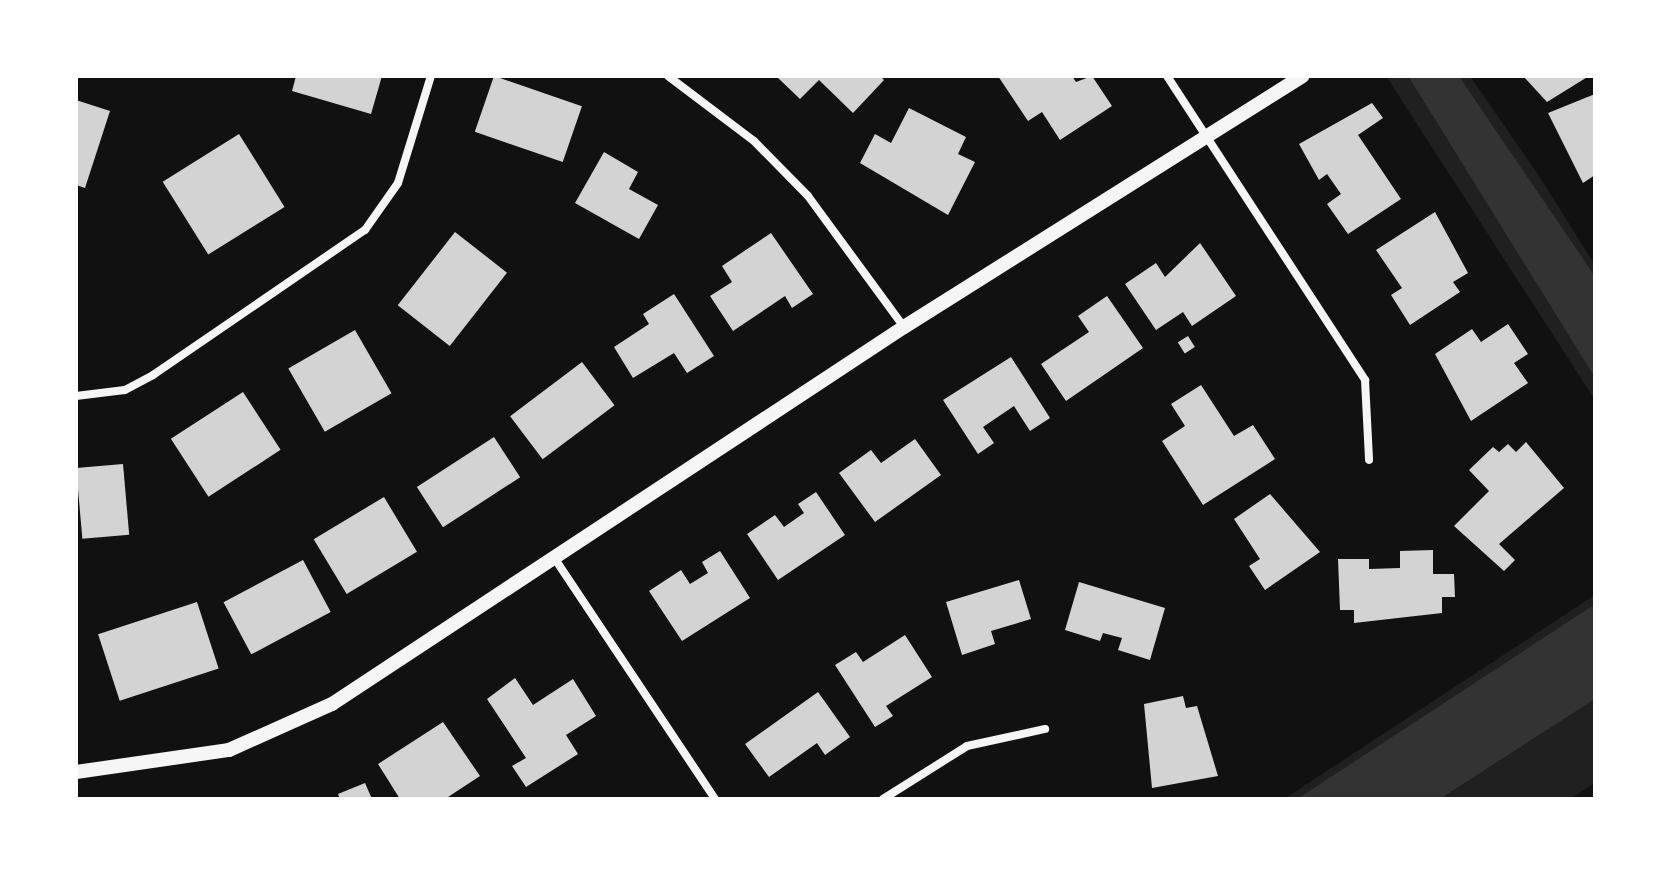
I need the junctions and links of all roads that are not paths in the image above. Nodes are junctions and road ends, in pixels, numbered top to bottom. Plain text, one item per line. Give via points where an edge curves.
1 (431, 76) edge
2 (668, 76) edge
3 (1167, 76) edge
4 (1303, 76) edge
5 (1207, 138) junction
6 (904, 327) junction
7 (76, 396) edge
8 (1369, 460) dead end
9 (555, 559) junction
10 (1045, 729) dead end
11 (76, 772) edge
12 (715, 799) edge
13 (883, 799) edge

1 - 7 street via 398,183 365,230 153,375 98,396
2 - 6 street via 754,141 808,196
3 - 5 street
4 - 5 street
5 - 6 street
5 - 8 street via 1365,380
6 - 9 street
9 - 11 street via 284,728 176,763
9 - 12 street
10 - 13 street via 967,746

